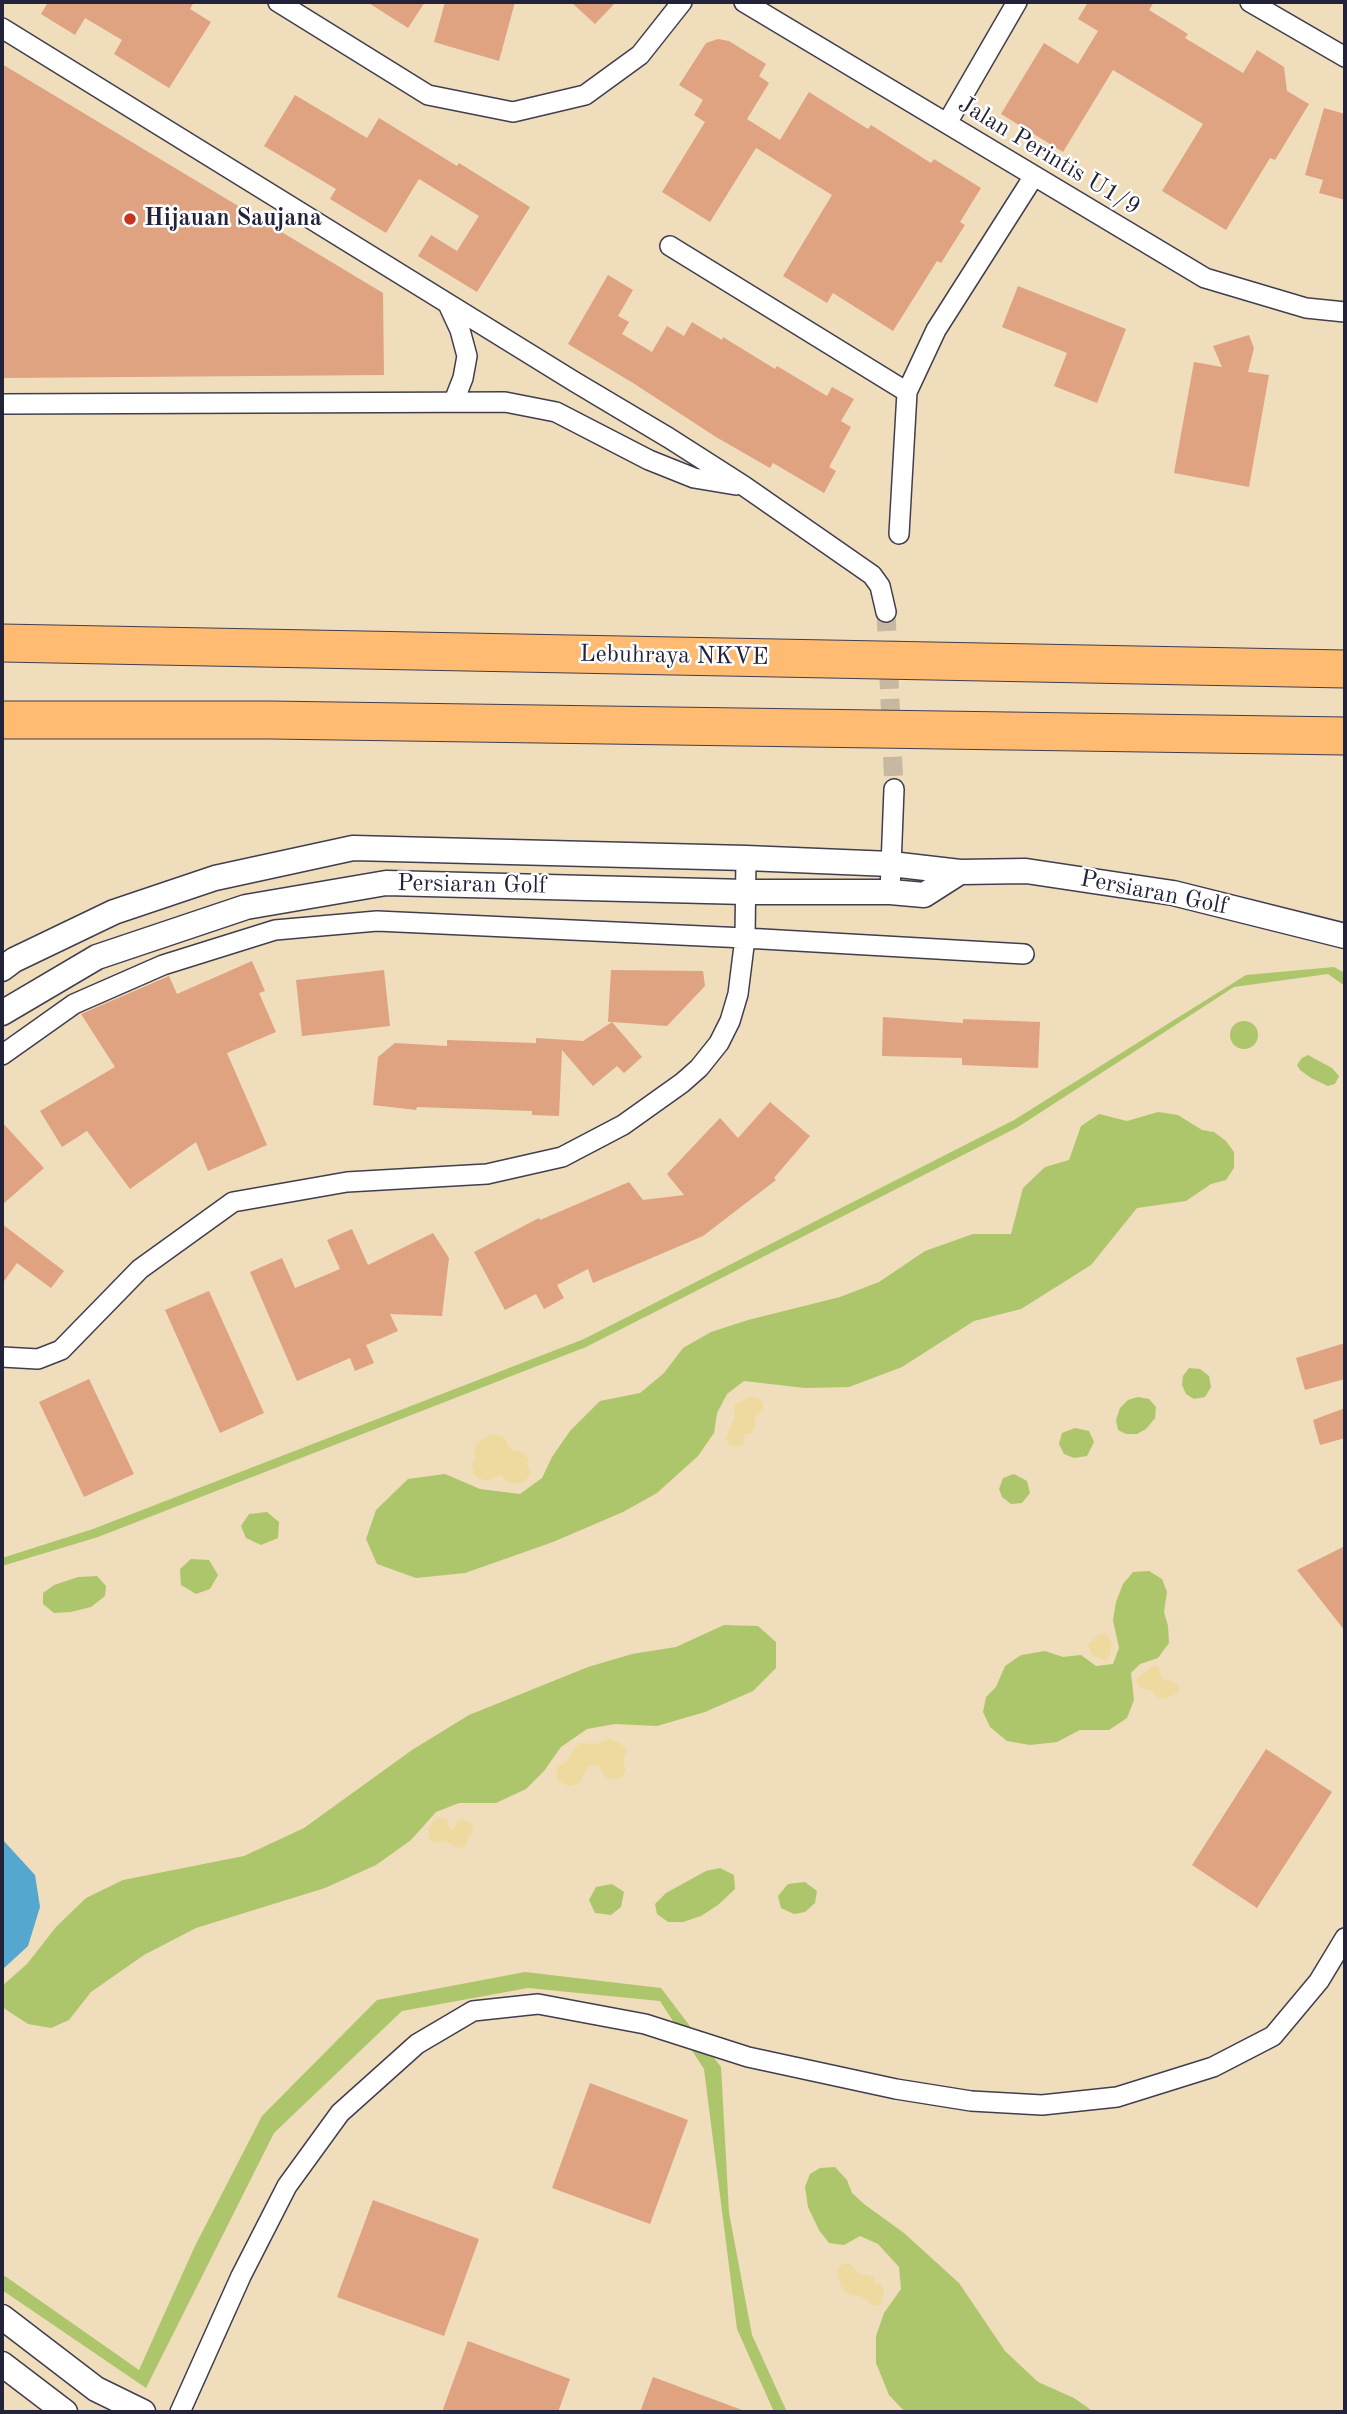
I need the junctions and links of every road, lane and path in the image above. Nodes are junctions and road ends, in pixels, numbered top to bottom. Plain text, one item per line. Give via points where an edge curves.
1 (278, 2) edge
2 (682, 2) edge
3 (744, 2) edge
4 (1017, 2) edge
5 (1250, 2) edge
6 (2, 28) edge
7 (1345, 57) edge
8 (947, 123) junction
9 (1034, 176) junction
10 (670, 246) dead end
11 (448, 304) junction
12 (1345, 312) edge
13 (906, 393) junction
14 (454, 401) junction
15 (2, 404) edge
16 (744, 486) junction
17 (899, 534) dead end
18 (886, 612) tunnel mouth
19 (2, 643) edge
20 (1345, 669) edge
21 (2, 720) edge
22 (1345, 736) edge
23 (894, 789) tunnel mouth
24 (747, 858) junction
25 (891, 864) junction
26 (960, 872) junction
27 (746, 892) junction
28 (890, 892) junction
29 (1345, 936) edge
30 (745, 938) junction
31 (1024, 954) dead end
32 (2, 969) edge
33 (2, 1013) edge
34 (2, 1055) edge
35 (2, 1357) edge
36 (1345, 1938) edge
37 (2, 2317) edge
38 (2, 2364) edge
39 (65, 2412) edge
40 (143, 2412) edge
41 (180, 2412) edge

1 - 2 street via 428,95 513,112 585,95 640,55
3 - 8 street, Jalan Perintis U1/9
4 - 8 street
5 - 7 street
6 - 11 street
8 - 9 street, Jalan Perintis U1/9
9 - 12 street, Jalan Perintis U1/9 via 1205,278 1307,308
9 - 13 street via 936,330
10 - 13 street
11 - 14 street via 467,356
11 - 16 street
13 - 17 street
14 - 15 street
14 - 16 street via 505,402 555,412 694,478
16 - 18 street via 872,575 880,586
19 - 20 highway, Lebuhraya NKVE
21 - 22 highway
23 - 25 street
24 - 25 street, Persiaran Golf
24 - 27 street
24 - 32 street, Persiaran Golf via 353,848 215,878 114,912
25 - 26 street, Persiaran Golf
25 - 28 street
26 - 28 street, Persiaran Golf via 924,895
26 - 29 street, Persiaran Golf via 1026,871 1173,893
27 - 28 street, Persiaran Golf
27 - 30 street
27 - 33 street, Persiaran Golf via 386,883 246,907 97,957
30 - 31 street
30 - 34 street via 377,920 275,930 163,965 74,1004
30 - 35 street via 738,994 719,1043 682,1083 623,1125 562,1157 487,1174 347,1182 233,1202 140,1269 61,1350 38,1359
36 - 41 street via 1319,1981 1272,2036 1213,2067 1117,2097 1042,2105 971,2101 895,2089 748,2057 645,2024 538,2004 473,2011 417,2044 340,2113 302,2165 241,2276
37 - 40 street via 96,2389
38 - 39 street

